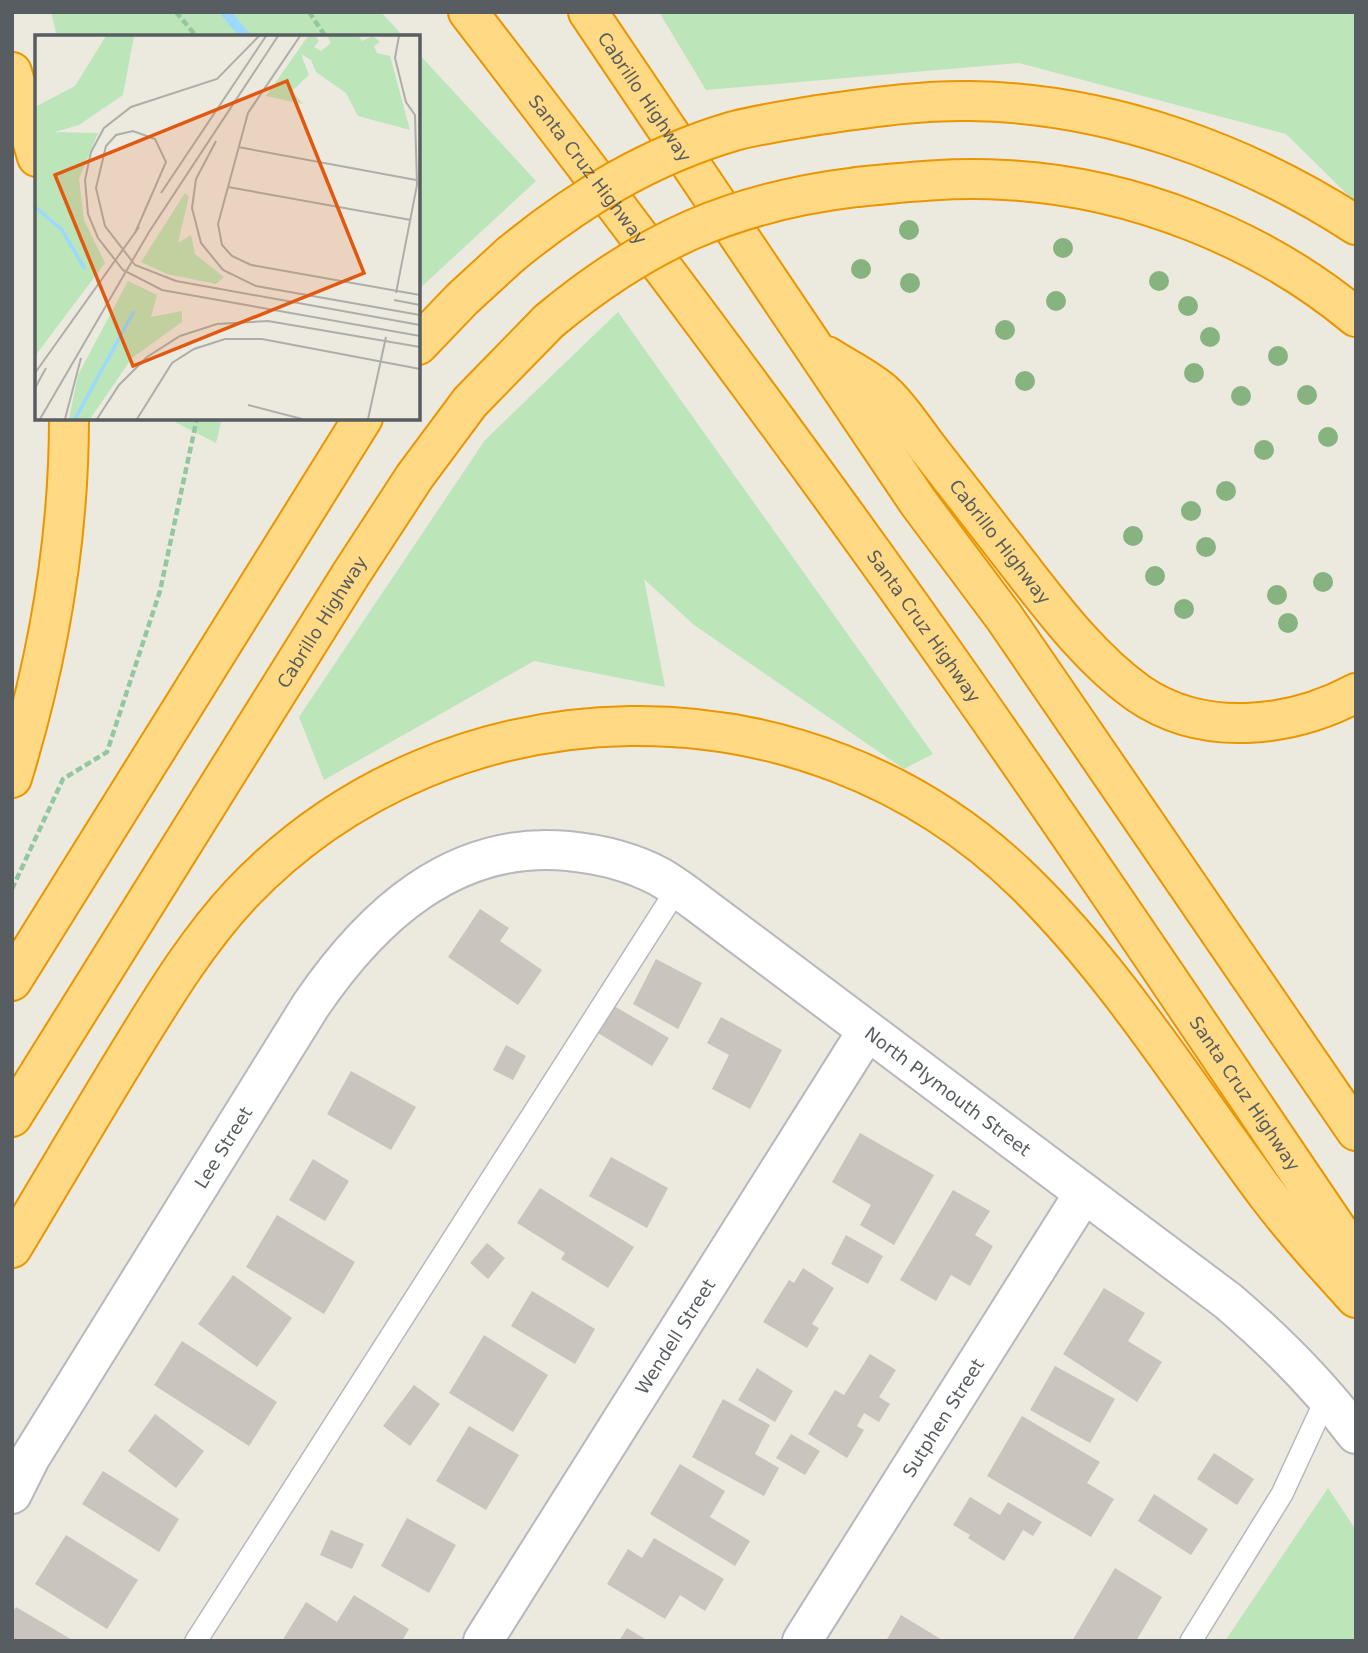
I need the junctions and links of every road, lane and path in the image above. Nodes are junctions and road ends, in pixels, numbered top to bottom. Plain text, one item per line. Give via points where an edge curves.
1 (176, 12) edge
2 (309, 12) edge
3 (459, 12) edge
4 (468, 12) edge
5 (588, 12) edge
6 (195, 35) edge
7 (325, 35) edge
8 (12, 72) edge
9 (515, 73) junction
10 (35, 150) edge
11 (1356, 225) edge
12 (1356, 317) edge
13 (420, 343) edge
14 (812, 347) junction
15 (69, 420) edge
16 (197, 420) edge
17 (361, 420) edge
18 (1356, 692) edge
19 (12, 778) edge
20 (490, 857) joint
21 (12, 889) edge
22 (677, 889) junction
23 (12, 981) edge
24 (867, 1031) junction
25 (12, 1117) edge
26 (1356, 1131) edge
27 (1084, 1193) junction
28 (12, 1248) edge
29 (1356, 1257) edge
30 (1356, 1298) edge
31 (1327, 1397) junction
32 (1356, 1434) edge
33 (12, 1494) edge
34 (196, 1641) edge
35 (484, 1641) edge
36 (802, 1641) edge
37 (1191, 1641) edge

1 - 6 path
2 - 7 path
3 - 9 highway
4 - 9 highway, Santa Cruz Highway
5 - 14 highway, Cabrillo Highway
8 - 10 highway
9 - 29 highway, Santa Cruz Highway via 698,314 953,665
11 - 13 highway, bridge via 1230,158 1159,133 1019,103 909,103 737,131 655,160 579,201 510,255
12 - 25 highway, Cabrillo Highway, bridge via 1252,250 1183,219 1115,197 1006,180 933,180 773,201 693,228 617,268 549,321 470,402 415,476
14 - 18 highway, Cabrillo Highway via 884,393 1060,617 1141,695 1194,716 1251,723 1292,719
14 - 26 highway via 1019,639
15 - 19 highway via 65,514 53,614
16 - 21 path via 160,591 107,752 63,779
17 - 23 highway
20 - 22 street, North Plymouth Street via 521,850 580,852 642,869
20 - 33 street, Lee Street via 429,883 405,900 362,939 328,981 30,1458
22 - 24 street, North Plymouth Street
22 - 34 lane
24 - 27 street, North Plymouth Street
24 - 35 street, Wendell Street
27 - 31 street, North Plymouth Street via 1228,1301
27 - 36 street, Sutphen Street
28 - 30 highway via 191,956 241,895 300,840 365,796 474,750 576,728 670,726 788,746 861,772 932,809 996,856 1080,943 1269,1197
31 - 32 street, North Plymouth Street
31 - 37 lane via 1282,1494

